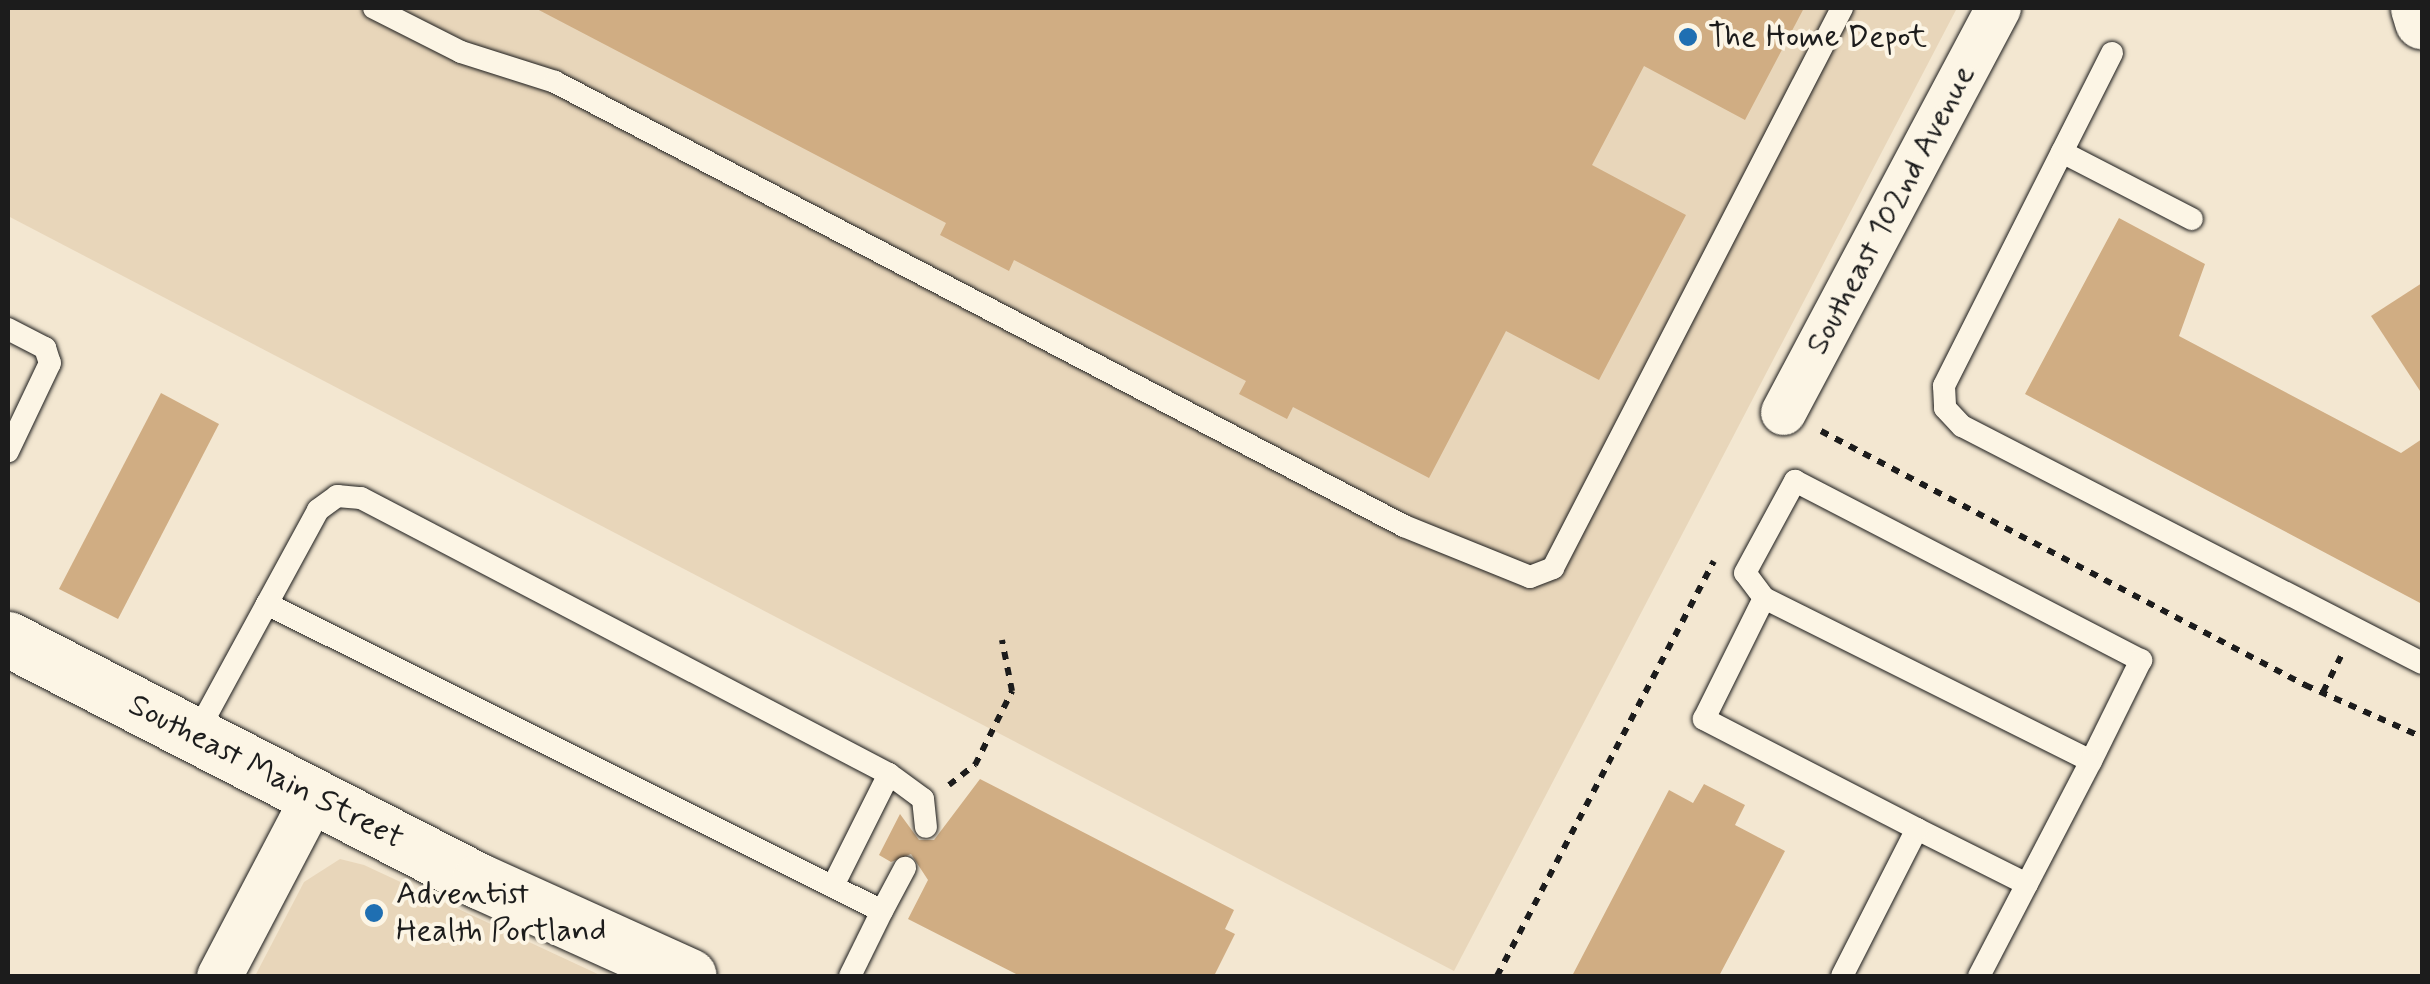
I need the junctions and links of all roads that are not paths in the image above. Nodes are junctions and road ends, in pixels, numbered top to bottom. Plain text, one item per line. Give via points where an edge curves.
1 (374, 8) edge
2 (1842, 8) edge
3 (1998, 8) edge
4 (2418, 8) edge
5 (2422, 22) edge
6 (2112, 53) dead end
7 (2062, 152) junction
8 (2192, 219) dead end
9 (8, 329) edge
10 (1784, 412) road end
11 (8, 451) edge
12 (1764, 598) junction
13 (267, 604) junction
14 (8, 639) edge
15 (2422, 663) edge
16 (195, 736) junction
17 (2091, 761) junction
18 (889, 774) junction
19 (313, 797) junction
20 (926, 827) dead end
21 (1917, 829) junction
22 (905, 868) dead end
23 (2027, 884) junction
24 (833, 886) junction
25 (882, 910) junction
26 (219, 976) edge
27 (689, 976) edge
28 (850, 976) edge
29 (1842, 976) edge
30 (1979, 976) edge

1 - 2 lane via 462,52 555,82 1404,526 1530,577 1553,568
3 - 10 street, Southeast 102nd Avenue
4 - 5 street
6 - 7 lane
7 - 8 lane
7 - 15 lane via 1944,386 1945,408 1978,434
9 - 11 lane via 45,348 50,363
12 - 17 lane
12 - 17 lane via 1746,573 1795,481 2141,660
12 - 21 lane via 1704,719
13 - 16 lane
13 - 18 lane via 318,510 337,496 362,498
13 - 24 lane
14 - 16 street, Southeast Main Street
16 - 19 street, Southeast Main Street
17 - 23 lane
18 - 20 lane via 923,800
18 - 24 lane
19 - 26 street
19 - 27 street, Southeast Main Street
21 - 23 lane
21 - 29 lane
22 - 25 lane
23 - 30 lane
24 - 25 lane
25 - 28 lane

